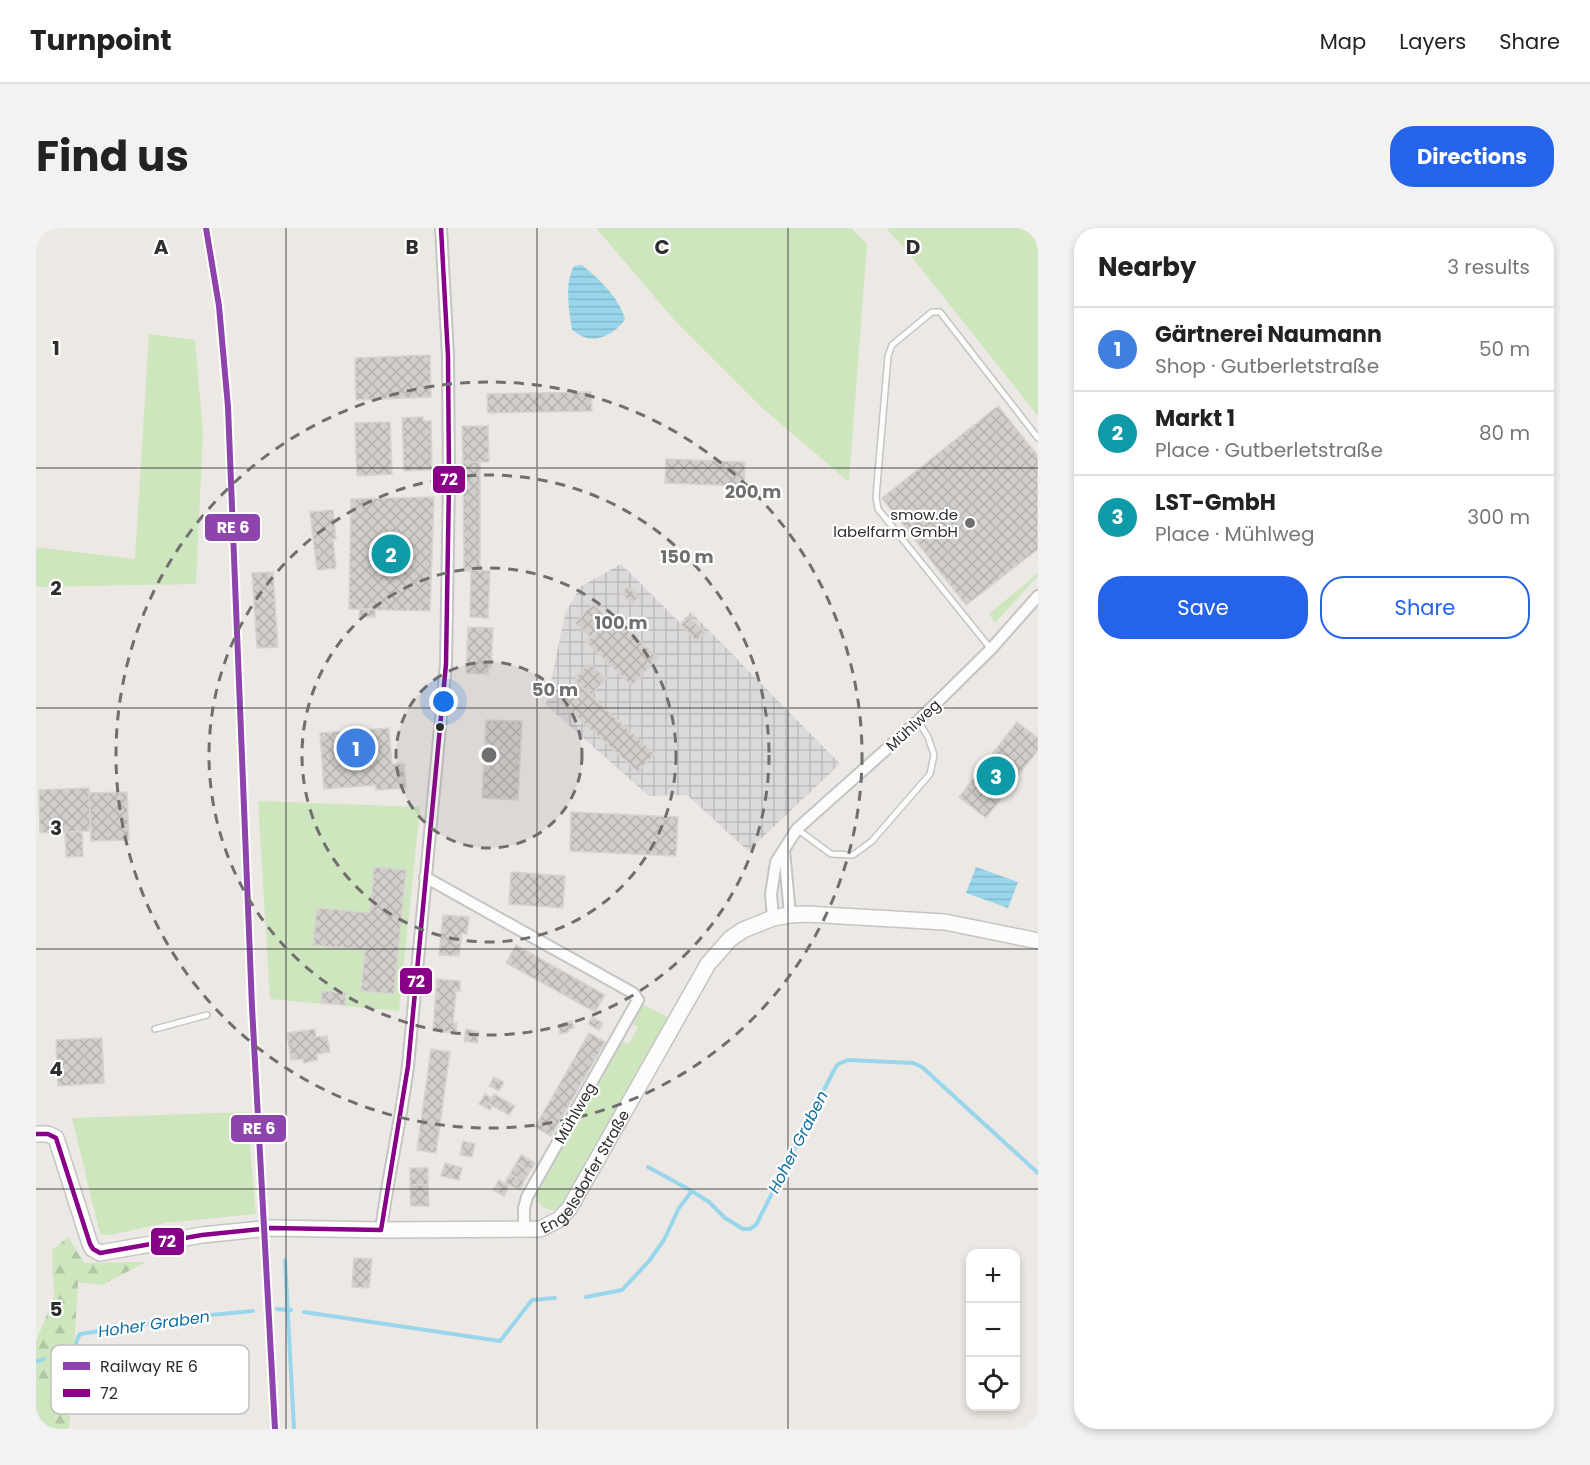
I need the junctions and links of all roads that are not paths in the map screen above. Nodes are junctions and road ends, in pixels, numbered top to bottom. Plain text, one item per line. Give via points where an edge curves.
1 (441, 228) edge
2 (1038, 438) edge
3 (1038, 596) edge
4 (990, 649) junction
5 (918, 721) junction
6 (797, 829) junction
7 (784, 850) junction
8 (425, 877) junction
9 (790, 915) junction
10 (773, 918) junction
11 (1038, 940) edge
12 (207, 1015) dead end
13 (155, 1029) dead end
14 (36, 1134) edge
15 (524, 1229) junction
16 (381, 1230) junction

1 - 8 street via 448,356 448,610 442,720
2 - 4 lane via 940,312 932,312 892,345 888,356 878,509
3 - 4 street, Mühlweg
4 - 5 street, Mühlweg
5 - 6 street, Mühlweg
5 - 6 lane via 934,755 930,774 872,841 854,855 831,854
6 - 7 street, Mühlweg
7 - 9 street
7 - 10 street, Mühlweg via 774,871
8 - 15 street, Mühlweg via 633,993 638,1000 527,1197
8 - 16 street via 407,1072
9 - 10 main road, Engelsdorfer Straße
9 - 11 main road, Engelsdorfer Straße via 945,922
10 - 15 main road, Engelsdorfer Straße via 743,930 714,956 569,1209 540,1229
12 - 13 lane
14 - 16 main road, Engelsdorfer Straße via 56,1138 90,1244 100,1253 202,1235 271,1228
15 - 16 main road, Engelsdorfer Straße

